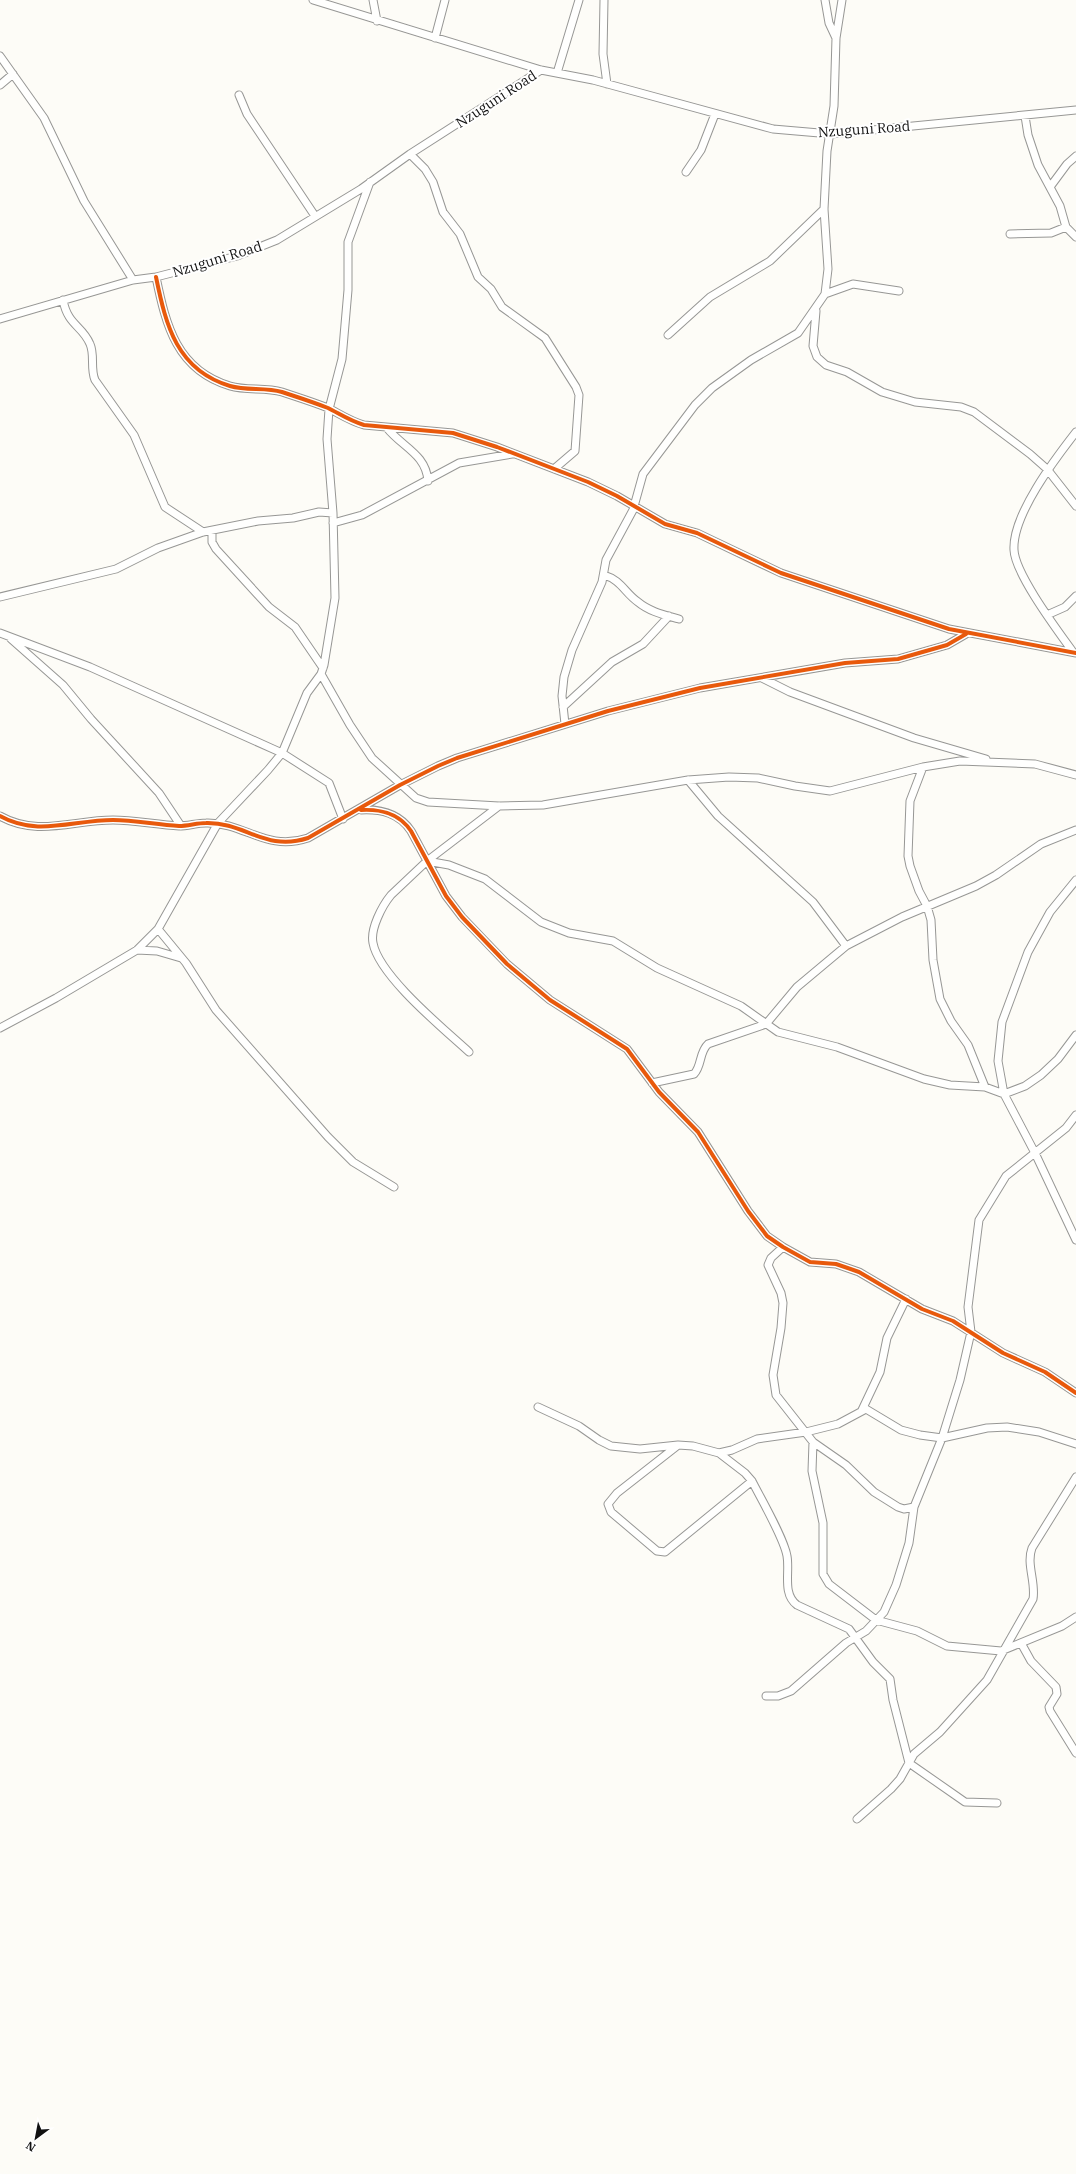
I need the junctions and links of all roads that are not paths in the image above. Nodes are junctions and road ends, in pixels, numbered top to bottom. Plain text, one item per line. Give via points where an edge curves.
1 (313, 0) edge
2 (373, 0) edge
3 (445, 0) edge
4 (579, 0) edge
5 (604, 0) edge
6 (825, 0) edge
7 (842, 0) edge
8 (377, 21) junction
9 (435, 38) junction
10 (836, 38) junction
11 (0, 56) edge
12 (541, 70) junction
13 (557, 73) junction
14 (13, 74) junction
15 (607, 84) junction
16 (0, 85) edge
17 (239, 95) dead end
18 (1076, 110) edge
19 (715, 114) junction
20 (1025, 116) junction
21 (831, 134) junction
22 (410, 154) junction
23 (1076, 156) edge
24 (686, 172) dead end
25 (370, 182) junction
26 (1050, 187) junction
27 (824, 209) junction
28 (315, 216) junction
29 (1066, 227) junction
30 (1010, 234) dead end
31 (1076, 237) edge
32 (156, 277) junction
33 (133, 280) junction
34 (899, 291) dead end
35 (825, 294) junction
36 (63, 300) junction
37 (816, 309) junction
38 (0, 319) edge
39 (668, 335) dead end
40 (329, 409) junction
41 (387, 428) junction
42 (1076, 432) edge
43 (513, 454) junction
44 (554, 469) junction
45 (1047, 469) junction
46 (428, 481) junction
47 (634, 505) junction
48 (1076, 506) edge
49 (333, 513) junction
50 (333, 523) junction
51 (212, 531) junction
52 (203, 532) junction
53 (604, 574) junction
54 (1076, 596) edge
55 (0, 597) edge
56 (1047, 615) junction
57 (669, 616) junction
58 (679, 619) dead end
59 (0, 633) edge
60 (966, 634) junction
61 (8, 637) junction
62 (1075, 652) edge
63 (322, 671) junction
64 (762, 678) junction
65 (563, 707) junction
66 (565, 724) junction
67 (282, 753) junction
68 (994, 761) junction
69 (923, 767) junction
70 (1076, 775) edge
71 (688, 780) junction
72 (400, 785) junction
73 (499, 806) junction
74 (359, 810) junction
75 (0, 816) edge
76 (343, 819) junction
77 (218, 823) junction
78 (181, 826) junction
79 (1076, 830) edge
80 (427, 861) junction
81 (1076, 880) edge
82 (927, 906) junction
83 (158, 929) junction
84 (846, 946) junction
85 (137, 950) junction
86 (182, 958) junction
87 (766, 1024) junction
88 (0, 1028) edge
89 (1076, 1035) edge
90 (469, 1052) dead end
91 (652, 1083) junction
92 (985, 1087) junction
93 (1004, 1094) junction
94 (1076, 1115) edge
95 (1035, 1153) junction
96 (394, 1187) dead end
97 (1076, 1240) edge
98 (783, 1248) junction
99 (906, 1299) junction
100 (971, 1332) junction
101 (1076, 1393) edge
102 (538, 1407) dead end
103 (862, 1410) junction
104 (806, 1432) junction
105 (942, 1438) junction
106 (813, 1442) junction
107 (678, 1445) junction
108 (1075, 1445) edge
109 (719, 1452) junction
110 (1076, 1477) edge
111 (752, 1481) junction
112 (914, 1507) junction
113 (1076, 1617) edge
114 (876, 1620) junction
115 (856, 1637) junction
116 (1021, 1644) junction
117 (1004, 1651) junction
118 (766, 1696) dead end
119 (1076, 1753) edge
120 (909, 1763) junction
121 (997, 1803) dead end
122 (857, 1818) dead end

1 - 8 street
2 - 8 street
3 - 9 street
4 - 13 street
5 - 15 street via 603,54
6 - 10 street via 829,23
7 - 10 street
8 - 9 street
9 - 12 street
10 - 21 street
11 - 14 street
12 - 13 street, Nzuguni Road
12 - 22 street, Nzuguni Road
13 - 15 street, Nzuguni Road
14 - 16 street
14 - 33 street via 44,118 84,201
15 - 19 street, Nzuguni Road
17 - 28 street via 247,114
18 - 20 street, Nzuguni Road
19 - 21 street, Nzuguni Road via 773,130
19 - 24 street via 701,150
20 - 21 street, Nzuguni Road
20 - 26 street via 1038,165
21 - 27 street via 827,151
22 - 25 street, Nzuguni Road
22 - 44 street via 425,169 433,182 443,212 460,234 478,277 491,289 502,307 545,338 578,391 576,448 573,454
23 - 26 street
25 - 28 street, Nzuguni Road
25 - 40 street via 348,242 348,290 342,359
26 - 29 street via 1060,206
27 - 35 street via 828,269
27 - 39 street via 770,261 710,297
28 - 32 street, Nzuguni Road via 277,240 258,248
29 - 30 street via 1051,233
29 - 31 street
32 - 33 street, Nzuguni Road
32 - 40 street via 173,338 189,362 199,371 230,386 280,391
33 - 36 street, Nzuguni Road
34 - 35 street via 853,284
35 - 37 street
36 - 38 street, Nzuguni Road
36 - 52 street via 69,319 90,344 92,373 95,380 134,435 165,507
37 - 45 street via 813,346 817,357 826,365 847,372 882,392 915,402 967,408 1011,439
37 - 47 street via 798,333 751,360 712,388 695,405 643,474
40 - 41 street via 352,421
40 - 49 street via 327,439
41 - 43 street via 414,428 453,433
41 - 46 street via 423,461 427,468
42 - 45 street
43 - 44 street
43 - 46 street via 459,463
44 - 47 street via 588,482
45 - 48 street
45 - 56 street via 1018,526 1014,550 1016,560
46 - 50 street via 362,515
47 - 53 street via 631,516 606,560
47 - 60 street via 665,524 704,536 781,573
49 - 50 street
49 - 51 street via 319,512 293,518 258,521
50 - 63 street via 335,598
51 - 52 street
51 - 63 street via 212,542 216,549 264,602 295,627
52 - 55 street via 158,548 116,569
53 - 57 street via 620,583 637,602 648,609
53 - 65 street via 572,650 564,677
54 - 56 street via 1065,607
56 - 62 street
57 - 58 street
57 - 65 street via 643,644 612,662
59 - 61 street
60 - 62 street
60 - 64 street via 946,644 898,659 845,663
61 - 67 street via 90,667
61 - 78 street via 62,685 127,756 159,793
63 - 67 street via 307,693
63 - 72 street via 350,725 372,758
64 - 66 street via 700,688
64 - 68 street via 790,692 914,738
65 - 66 street
66 - 72 street via 457,758
67 - 76 street via 329,783
67 - 77 street
68 - 69 street via 954,762
68 - 70 street via 1035,764
69 - 71 street via 830,791 758,778
69 - 82 street via 910,800 908,856 919,891
71 - 73 street via 557,804
71 - 84 street via 718,816 813,902
72 - 73 street via 424,801
72 - 74 street
73 - 80 street
74 - 76 street
74 - 80 street via 378,809 403,823
75 - 78 street via 12,823 30,827 113,820
76 - 77 street via 308,838 294,842 264,840
77 - 78 street
77 - 83 street
79 - 82 street via 1041,844 976,886
80 - 87 street via 449,865 485,878 542,922 569,933 613,941 657,968 740,1006
80 - 90 street via 386,902 375,927 373,944 399,986
80 - 91 street via 446,896 507,964 550,1000 627,1049
81 - 93 street via 1037,933 1007,1006 999,1041 998,1061
82 - 84 street
82 - 92 street via 940,999 951,1021 968,1045
83 - 85 street
83 - 86 street
84 - 87 street via 797,987
85 - 86 street via 157,951
85 - 88 street
86 - 96 street via 216,1010 328,1137 353,1162
87 - 91 street via 708,1044 702,1052 694,1074
87 - 92 street via 785,1035 837,1047 924,1079 950,1085
89 - 93 street via 1058,1059 1041,1075 1025,1086
91 - 98 street via 698,1132 763,1232
92 - 93 street
93 - 95 street
94 - 95 street via 1066,1128
95 - 97 street
95 - 100 street via 1006,1176 979,1220 968,1307
98 - 99 street via 810,1262 850,1268
98 - 104 street via 771,1258 768,1265 781,1293 782,1303 781,1328 773,1370 774,1390
99 - 100 street via 926,1311 954,1321
99 - 103 street via 887,1338 880,1372
100 - 101 street via 1015,1359 1045,1372
100 - 105 street via 960,1380
102 - 107 street via 579,1426 611,1446 640,1449
103 - 104 street via 838,1424
103 - 105 street via 870,1410 904,1432
104 - 106 street
104 - 109 street via 757,1439 732,1450
105 - 108 street via 987,1428 1007,1427 1039,1432
105 - 112 street
106 - 112 street via 846,1464 874,1492 887,1501 904,1509
106 - 114 street via 812,1471 823,1524 823,1574 829,1584
107 - 109 street
107 - 111 street via 616,1493 608,1504 611,1512 657,1551 665,1552
109 - 111 street
110 - 117 street via 1032,1548 1030,1559 1033,1600
111 - 115 street via 785,1550 788,1591 792,1600 807,1610 844,1626
112 - 114 street via 909,1543 896,1585 884,1612
113 - 116 street
114 - 115 street
114 - 117 street via 916,1631 947,1646
115 - 118 street via 792,1691 778,1696
115 - 120 street via 891,1682
116 - 117 street
116 - 119 street via 1031,1661 1056,1687 1057,1694 1050,1711
117 - 120 street via 982,1686 940,1732 914,1754
120 - 121 street via 965,1802
120 - 122 street via 891,1789

